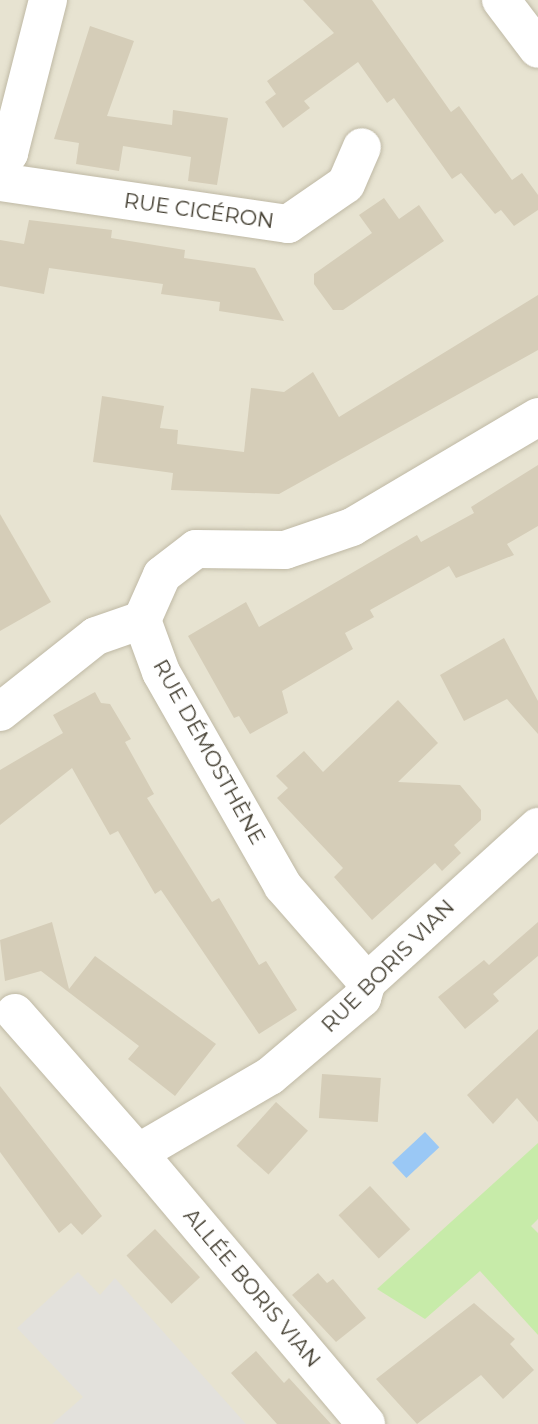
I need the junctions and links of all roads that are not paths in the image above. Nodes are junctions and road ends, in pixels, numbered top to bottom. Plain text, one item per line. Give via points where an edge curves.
1 (48, 0) edge
2 (500, 0) edge
3 (538, 48) edge
4 (362, 147) dead end
5 (0, 166) edge
6 (0, 182) edge
7 (538, 417) edge
8 (142, 620) junction
9 (0, 712) edge
10 (538, 827) edge
11 (367, 982) junction
12 (15, 1013) dead end
13 (138, 1153) junction
14 (366, 1424) edge

1 - 5 street via 9,153
2 - 3 street
4 - 6 street, RUE CICÉRON via 346,184 288,224
7 - 8 street via 352,527 285,550 196,550 162,575
8 - 9 street via 96,636
8 - 11 street, RUE DÉMOSTHÈNE via 161,672 283,886
10 - 11 street, RUE BORIS VIAN
11 - 13 street, RUE BORIS VIAN via 362,998 270,1076
12 - 13 street
13 - 14 street, ALLÉE BORIS VIAN

